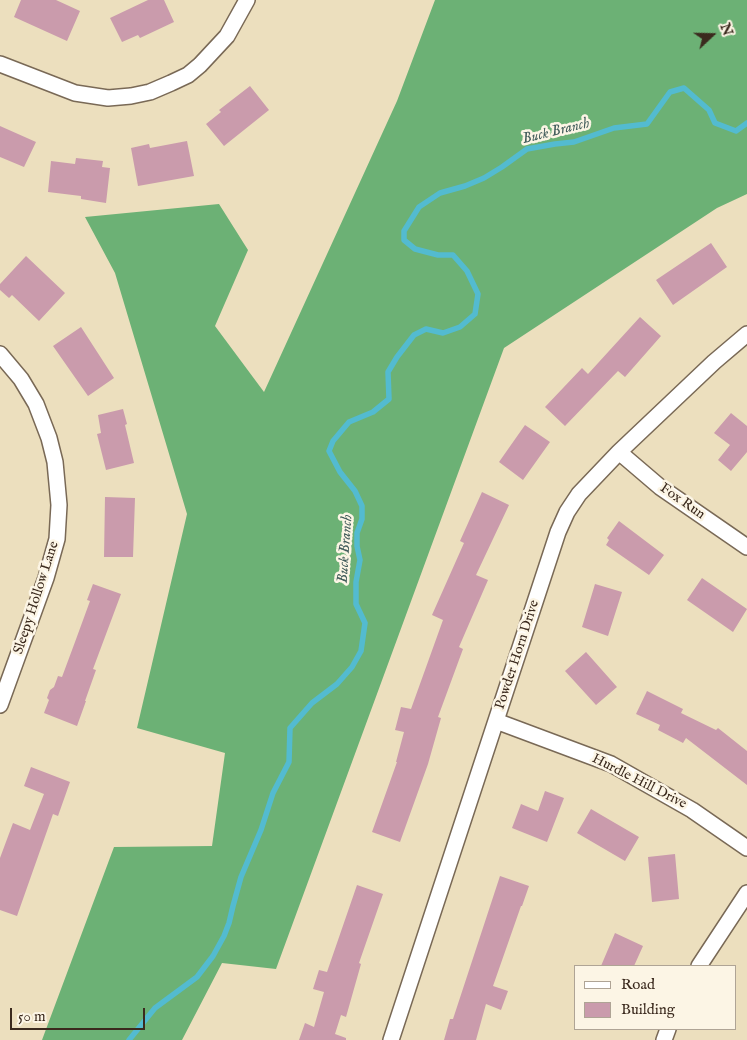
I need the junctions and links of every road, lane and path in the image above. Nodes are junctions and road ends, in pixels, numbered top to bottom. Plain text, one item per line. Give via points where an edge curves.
1 (247, 0) edge
2 (0, 64) edge
3 (747, 334) edge
4 (0, 354) edge
5 (619, 452) junction
6 (747, 547) edge
7 (0, 705) edge
8 (496, 721) junction
9 (747, 848) edge
10 (747, 893) edge
11 (700, 965) edge
12 (391, 1040) edge

1 - 2 street via 227,36 200,65 188,75 150,92 108,98 74,94
3 - 5 street, Powder Horn Drive
4 - 7 street, Sleepy Hollow Lane via 36,404 50,438 59,505 57,539 46,578
5 - 6 street, Fox Run via 660,487
5 - 8 street, Powder Horn Drive via 579,494 567,512
8 - 9 street, Hurdle Hill Drive via 611,764 692,810
8 - 12 street, Powder Horn Drive
10 - 11 street

